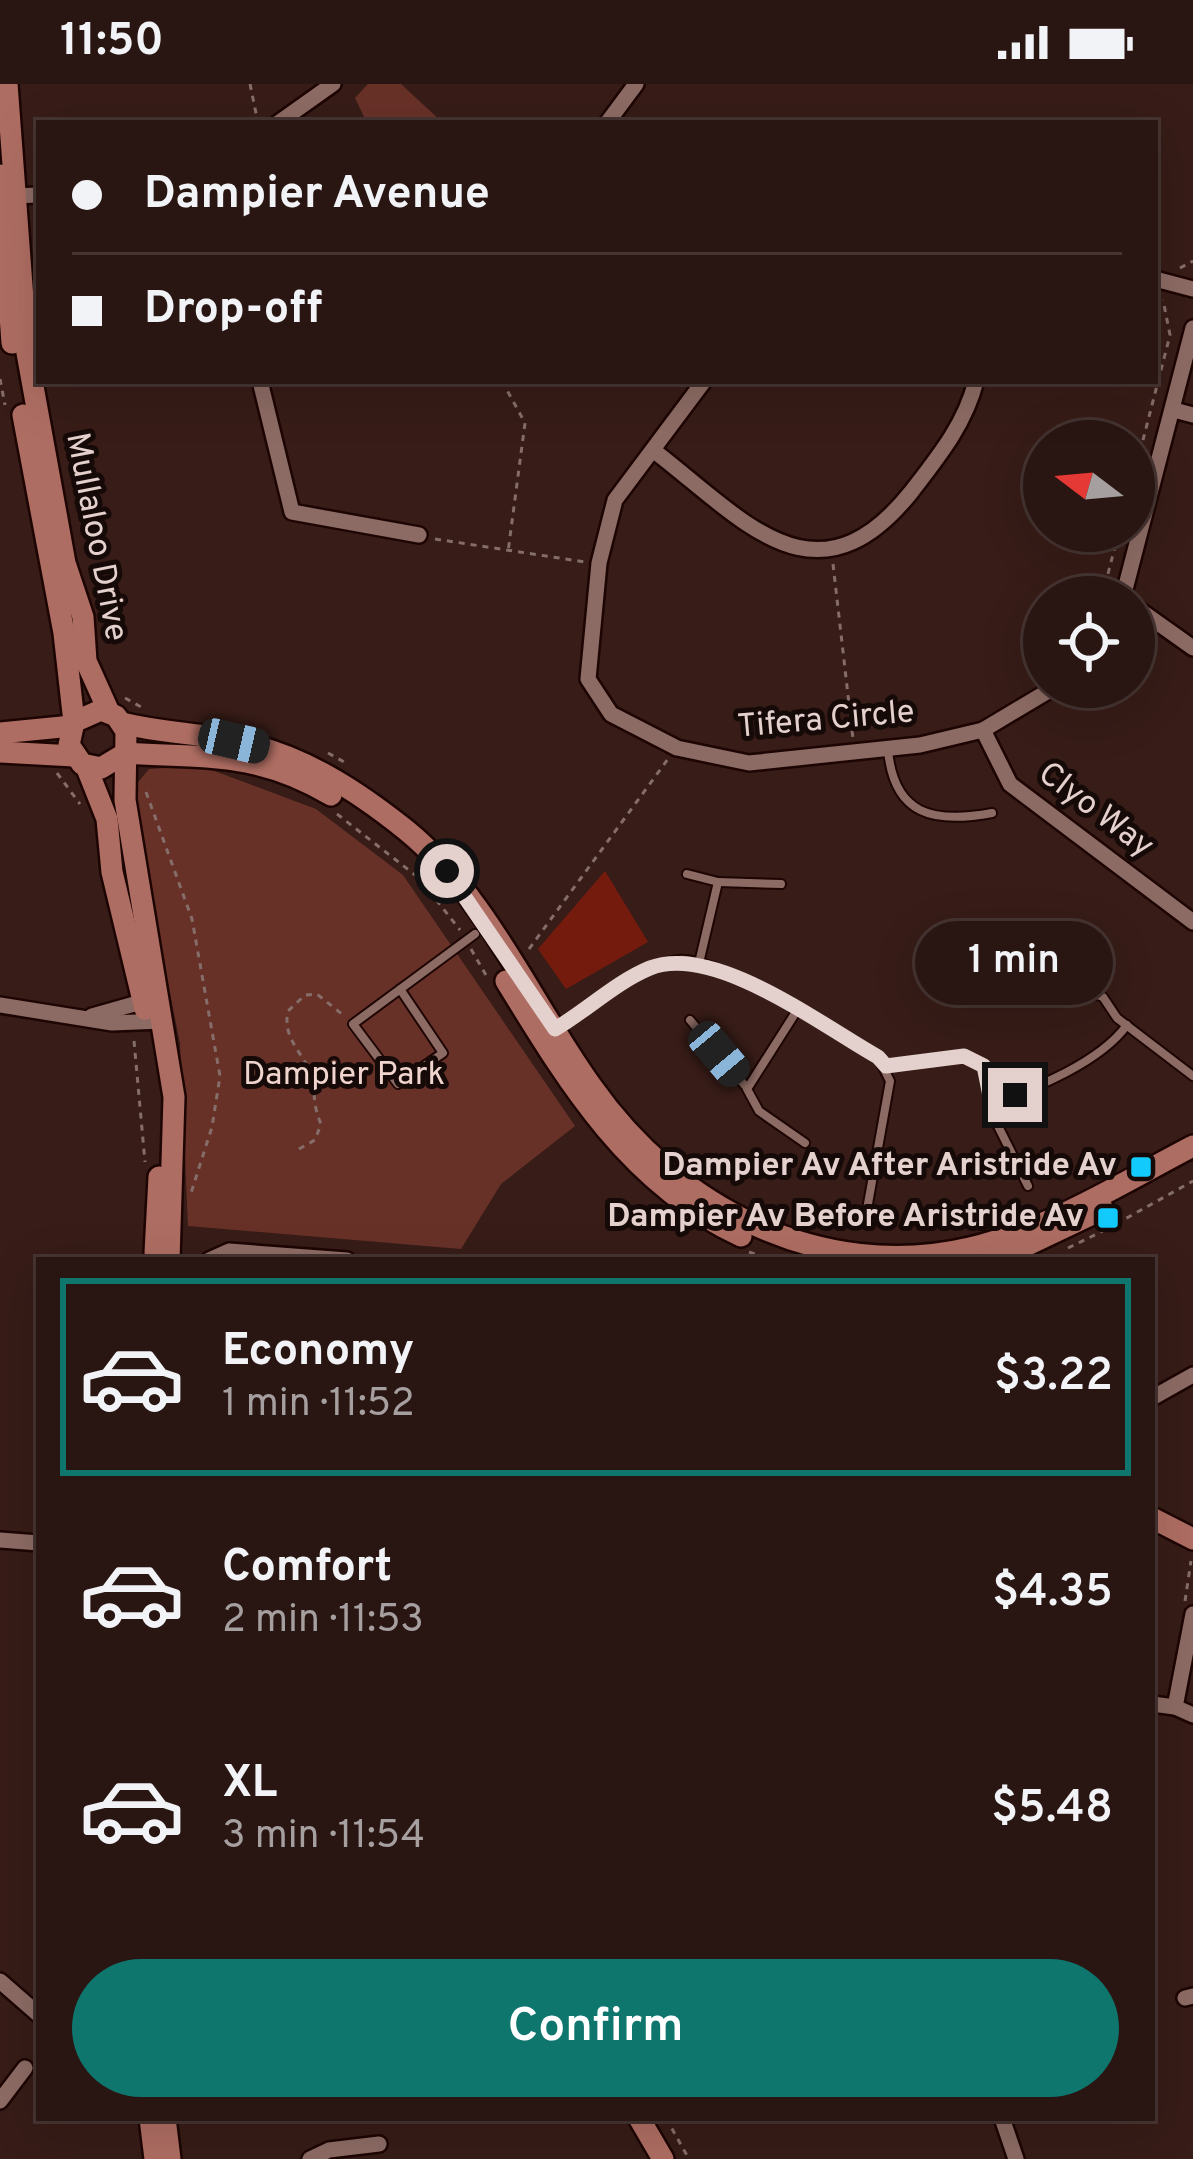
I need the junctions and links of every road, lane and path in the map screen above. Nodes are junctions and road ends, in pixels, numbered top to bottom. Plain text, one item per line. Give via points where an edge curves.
1 (8, 84) edge
2 (250, 84) edge
3 (333, 84) edge
4 (637, 84) edge
5 (257, 120) edge
6 (282, 120) edge
7 (609, 120) edge
8 (0, 176) edge
9 (19, 196) edge
10 (1158, 280) edge
11 (1193, 289) edge
12 (1158, 300) edge
13 (1193, 328) edge
14 (1158, 382) edge
15 (261, 384) edge
16 (504, 384) edge
17 (702, 384) edge
18 (975, 384) edge
19 (1157, 384) edge
20 (1174, 410) junction
21 (1193, 415) edge
22 (1148, 420) edge
23 (652, 450) junction
24 (419, 536) joint
25 (831, 549) junction
26 (508, 554) junction
27 (599, 563) junction
28 (1129, 576) edge
29 (1155, 621) edge
30 (1193, 648) edge
31 (1023, 706) edge
32 (116, 717) junction
33 (73, 724) junction
34 (983, 730) junction
35 (0, 733) edge
36 (835, 745) dead end
37 (314, 747) dead end
38 (854, 747) junction
39 (677, 748) junction
40 (888, 748) junction
41 (0, 752) edge
42 (123, 754) junction
43 (80, 761) junction
44 (355, 770) dead end
45 (333, 812) dead end
46 (992, 813) dead end
47 (687, 874) dead end
48 (718, 882) junction
49 (781, 884) dead end
50 (1193, 922) edge
51 (471, 937) junction
52 (1015, 944) dead end
53 (518, 963) dead end
54 (699, 963) junction
55 (494, 987) dead end
56 (400, 989) junction
57 (0, 1005) edge
58 (153, 1011) junction
59 (796, 1011) junction
60 (691, 1020) dead end
61 (353, 1024) junction
62 (1127, 1025) junction
63 (555, 1029) junction
64 (886, 1066) junction
65 (1193, 1076) edge
66 (747, 1089) junction
67 (991, 1101) junction
68 (805, 1143) dead end
69 (1193, 1145) edge
70 (299, 1150) dead end
71 (1193, 1160) edge
72 (1028, 1186) dead end
73 (866, 1216) dead end
74 (745, 1250) dead end
75 (937, 1256) edge
76 (155, 1257) edge
77 (169, 1257) edge
78 (216, 1257) edge
79 (308, 1257) edge
80 (765, 1257) edge
81 (801, 1257) edge
82 (986, 1257) edge
83 (1193, 1375) edge
84 (1155, 1396) edge
85 (1155, 1520) edge
86 (1193, 1539) edge
87 (0, 1540) edge
88 (36, 1543) edge
89 (1193, 1614) edge
90 (1155, 1704) edge
91 (1175, 1707) junction
92 (1193, 1715) edge
93 (0, 1981) edge
94 (36, 2012) edge
95 (26, 2068) dead end
96 (0, 2101) edge
97 (150, 2121) edge
98 (165, 2121) edge
99 (644, 2121) edge
100 (668, 2121) edge
101 (1003, 2121) edge
102 (379, 2144) dead end
103 (155, 2159) edge
104 (170, 2159) edge
105 (310, 2159) edge
106 (663, 2159) edge
107 (689, 2159) edge
108 (1016, 2159) edge

1 - 9 main road, Mullaloo Drive
2 - 5 path
3 - 6 street
4 - 7 street
8 - 9 main road, Mullaloo Drive
9 - 32 main road, Mullaloo Drive via 27,353 45,460 86,661
9 - 33 main road, Mullaloo Drive via 12,347
10 - 11 street
12 - 14 path via 1170,335
13 - 20 street
15 - 24 street via 292,512
16 - 26 path via 524,424
17 - 23 street, Tifera Circle
18 - 25 street via 961,424 889,520 861,542
19 - 22 path
20 - 21 street
20 - 28 street
23 - 25 street via 773,540
23 - 27 street, Tifera Circle via 609,510
24 - 26 path
25 - 38 path
26 - 27 path
27 - 39 street, Tifera Circle via 587,663 594,694 611,714
29 - 30 street
31 - 34 street, Tifera Circle
32 - 33 main road via 90,711
32 - 42 main road
32 - 63 main road via 283,754 372,804 447,871
33 - 35 main road
33 - 43 main road via 69,741
34 - 40 street, Tifera Circle
34 - 50 street, Clyo Way via 1010,784
36 - 38 path
37 - 44 path
38 - 39 street, Tifera Circle via 749,763
38 - 40 street, Tifera Circle
39 - 53 path
40 - 46 lane via 892,784 903,799 946,818
41 - 43 main road
42 - 43 main road via 105,767
42 - 51 main road via 200,752 309,782 406,848
42 - 58 main road
43 - 58 main road via 107,819 112,872
45 - 51 path via 419,878
47 - 48 lane
48 - 49 lane
48 - 54 lane
51 - 55 path
51 - 56 lane
51 - 81 main road via 586,1106 640,1169 722,1227
52 - 62 lane via 1066,985 1103,997
54 - 59 lane
54 - 63 lane via 646,969
56 - 61 lane
56 - 61 lane via 443,1053 438,1058 398,1084
57 - 58 street via 112,1023
58 - 76 main road via 161,1125
58 - 77 main road via 174,1097
59 - 64 lane
59 - 66 lane
60 - 66 lane
61 - 70 path via 317,994 288,1011 289,1036 313,1078 309,1099 321,1124
62 - 65 lane
62 - 67 lane via 1115,1041
63 - 75 main road via 632,1139 736,1219 800,1242
64 - 67 lane via 964,1056 984,1066
64 - 73 lane
66 - 68 lane via 759,1111
67 - 72 lane
69 - 75 main road via 1032,1226
71 - 82 main road via 1061,1230
74 - 80 path
78 - 79 street
83 - 84 street
85 - 86 main road
87 - 88 street
89 - 91 street
90 - 91 street
91 - 92 street
93 - 94 street
95 - 96 street
97 - 103 main road
98 - 104 main road
99 - 106 main road
100 - 107 path
101 - 108 street
102 - 105 street

